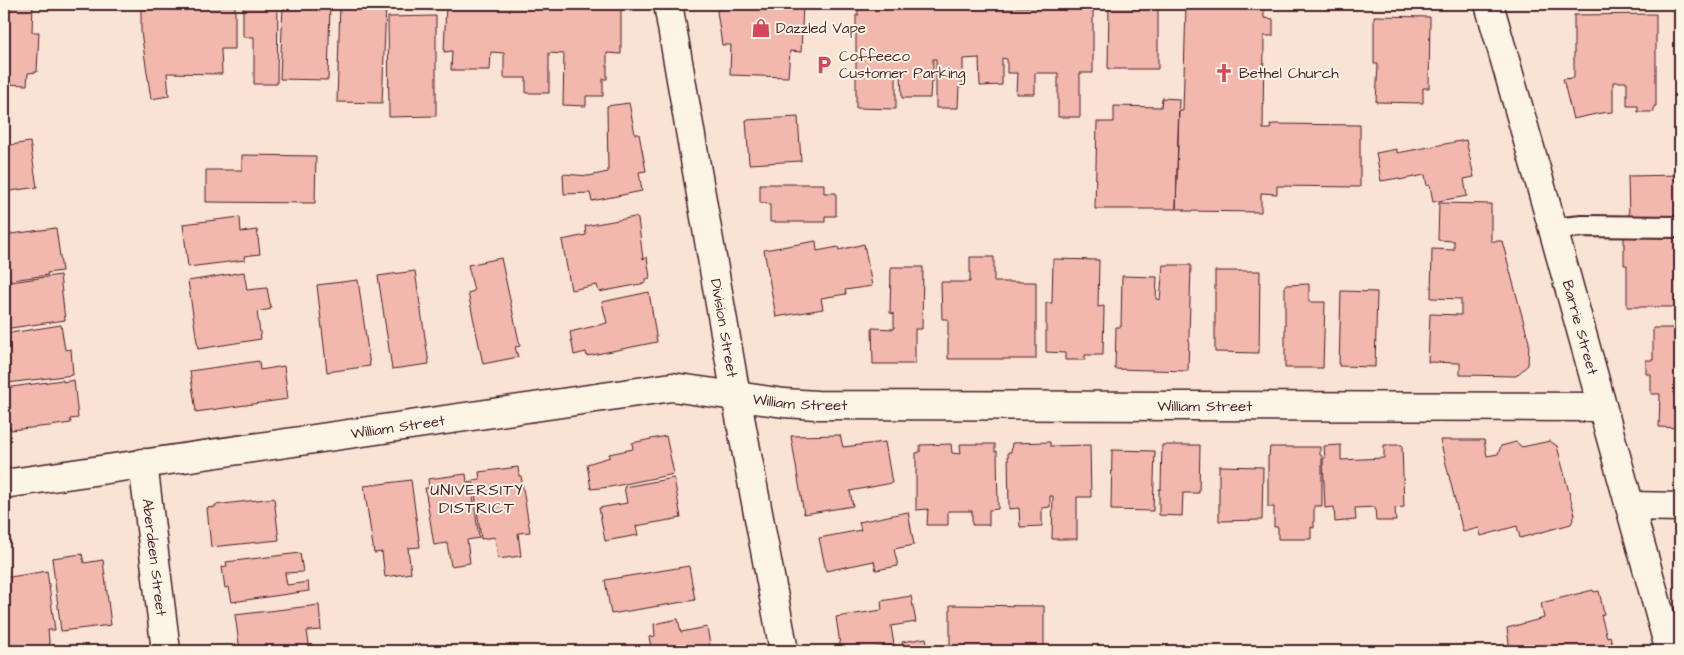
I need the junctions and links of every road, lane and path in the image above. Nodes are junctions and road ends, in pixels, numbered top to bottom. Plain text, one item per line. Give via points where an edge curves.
1 (668, 4) edge
2 (1489, 4) edge
3 (1680, 227) edge
4 (1553, 229) junction
5 (736, 396) junction
6 (1602, 407) junction
7 (143, 463) junction
8 (4, 484) edge
9 (1630, 506) junction
10 (1680, 506) edge
11 (166, 651) edge
12 (784, 651) edge
13 (1670, 651) edge

1 - 5 street, Division Street
2 - 4 street, Barrie Street
3 - 4 lane via 1582,226
4 - 6 street, Barrie Street
5 - 6 street, William Street via 817,405
5 - 7 street, William Street via 672,387
5 - 12 street, Division Street
6 - 9 street, Barrie Street
7 - 8 street, William Street
7 - 11 street, Aberdeen Street
9 - 10 street
9 - 13 street, Barrie Street

